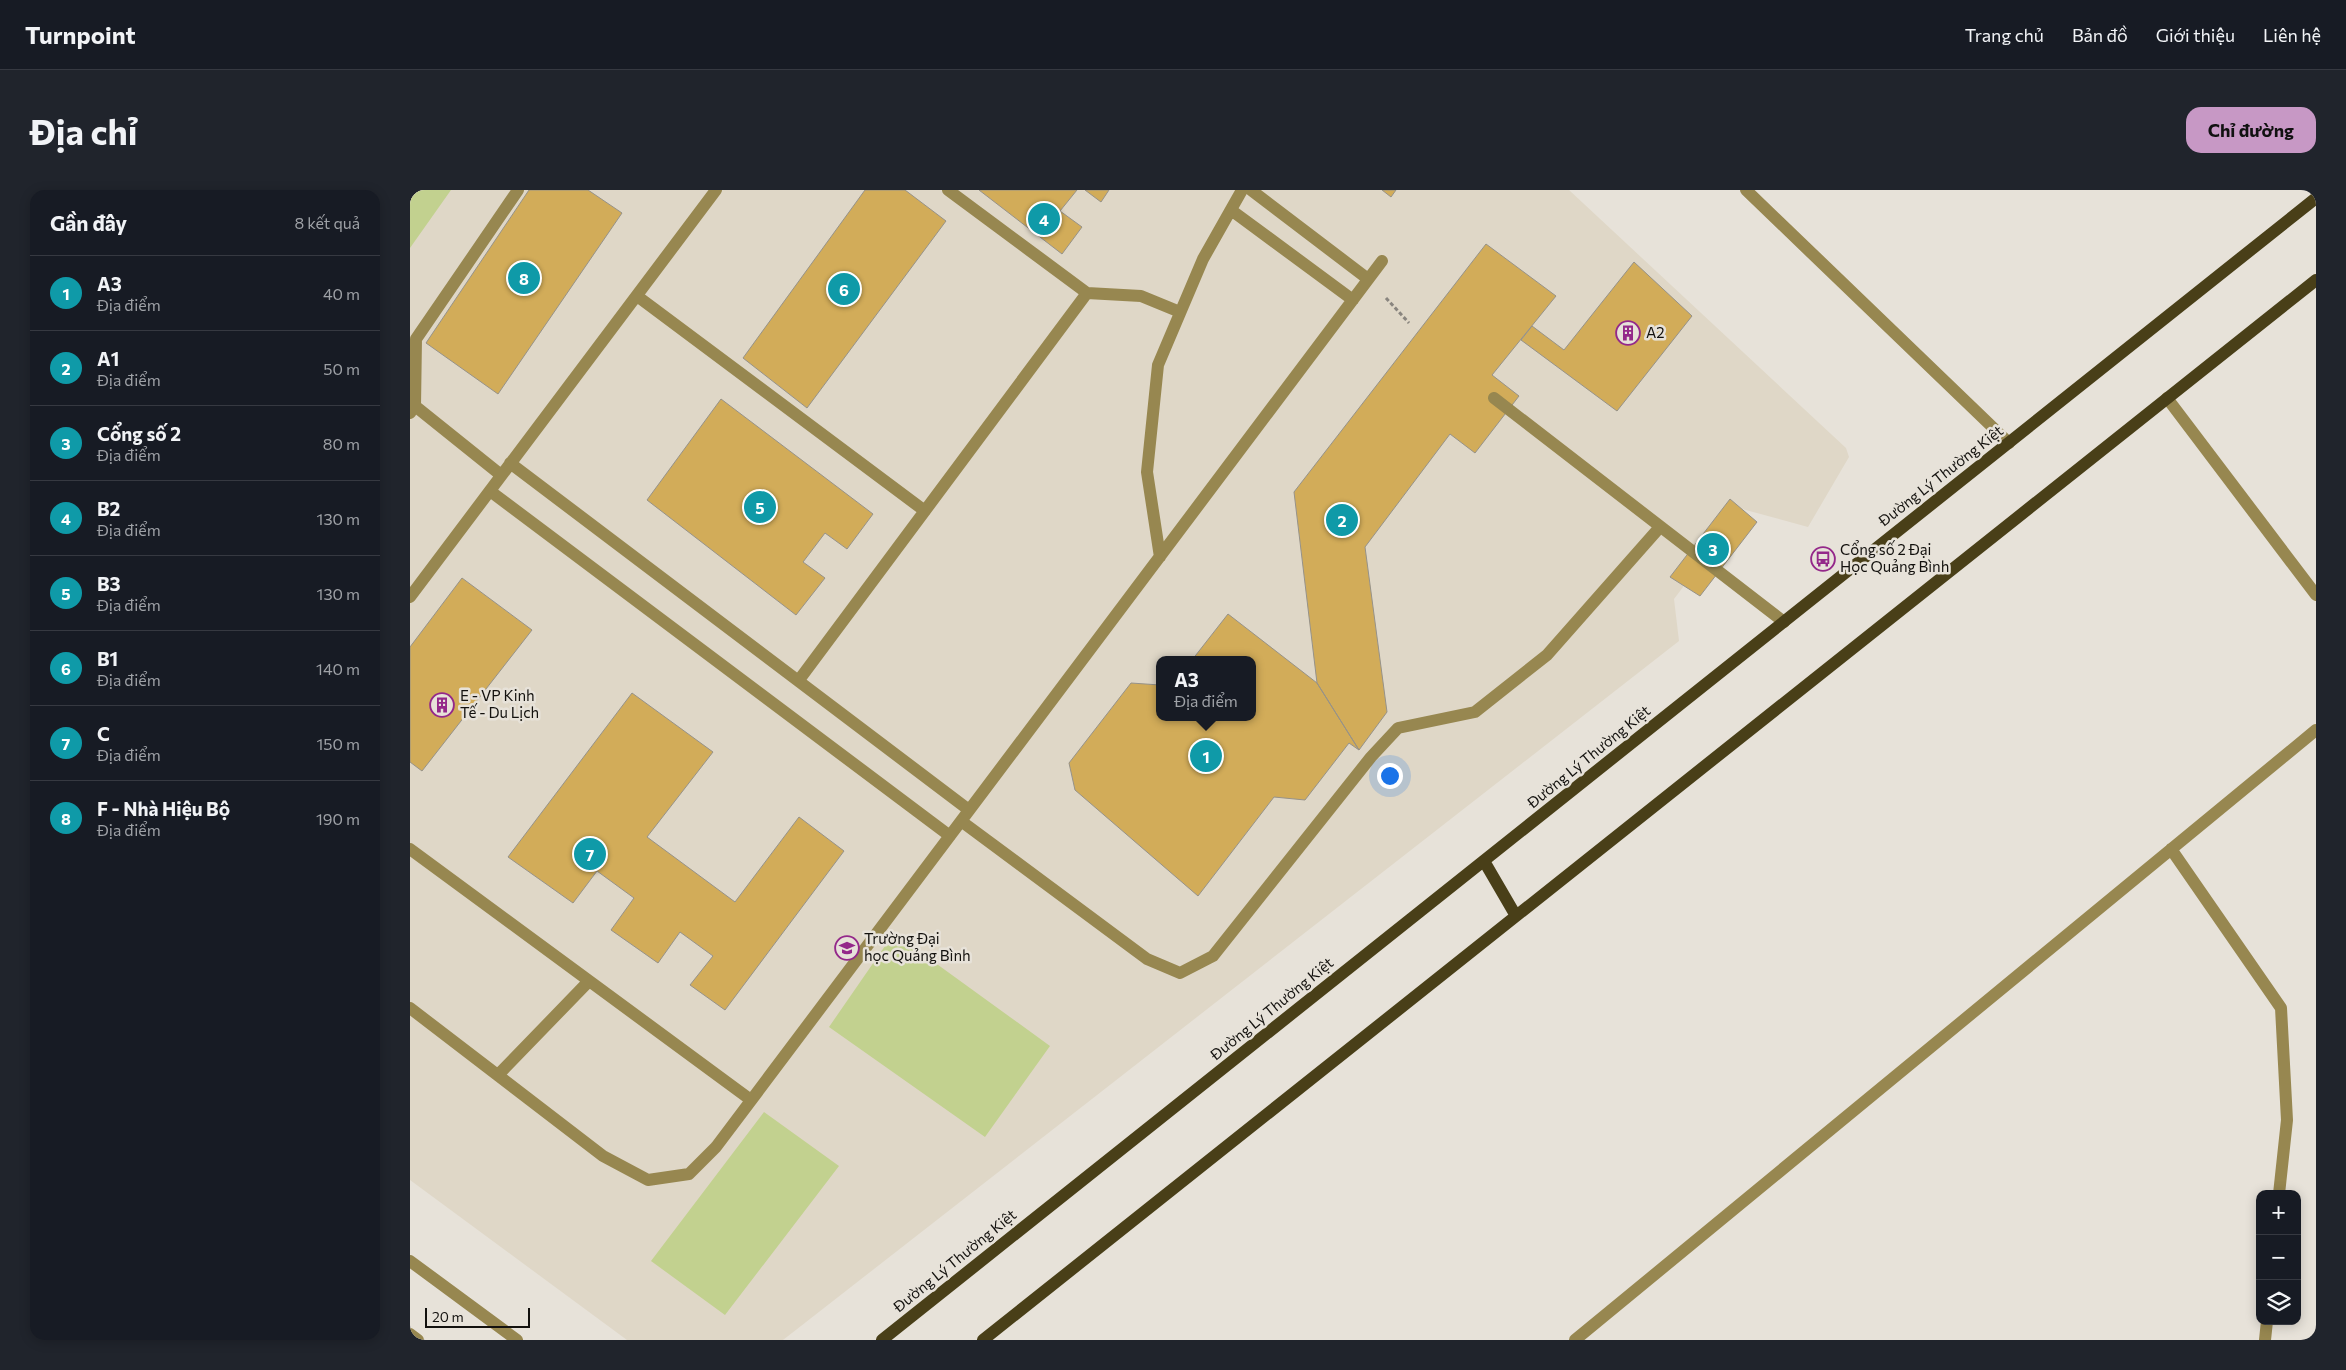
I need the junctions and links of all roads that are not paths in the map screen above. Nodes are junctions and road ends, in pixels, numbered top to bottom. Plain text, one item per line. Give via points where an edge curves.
1 (518, 190) edge
2 (716, 190) edge
3 (948, 190) edge
4 (1242, 190) edge
5 (1251, 190) edge
6 (1746, 190) edge
7 (2316, 198) edge
8 (1231, 210) junction
9 (1382, 261) dead end
10 (1368, 279) junction
11 (2316, 280) edge
12 (1087, 293) junction
13 (637, 296) junction
14 (1353, 300) junction
15 (1180, 312) junction
16 (1494, 398) dead end
17 (2167, 398) junction
18 (412, 407) edge
19 (2009, 443) junction
20 (510, 463) junction
21 (501, 475) junction
22 (490, 491) junction
23 (925, 511) junction
24 (1660, 526) junction
25 (1160, 557) junction
26 (2316, 595) edge
27 (410, 597) edge
28 (1784, 622) junction
29 (799, 680) junction
30 (2316, 730) edge
31 (969, 810) junction
32 (961, 821) junction
33 (950, 836) junction
34 (410, 848) edge
35 (2171, 849) junction
36 (1484, 861) junction
37 (1516, 916) junction
38 (589, 981) junction
39 (410, 1008) edge
40 (498, 1075) junction
41 (751, 1100) junction
42 (2279, 1190) edge
43 (410, 1261) edge
44 (2267, 1325) edge
45 (410, 1334) edge
46 (418, 1340) edge
47 (517, 1340) edge
48 (882, 1340) edge
49 (983, 1340) edge
50 (1575, 1340) edge
51 (2265, 1340) edge

1 - 18 street via 416,339
2 - 13 street
3 - 12 street
4 - 8 street
5 - 10 street
6 - 19 street
7 - 19 main road, Đường Lý Thường Kiệt
8 - 14 street
8 - 15 street via 1203,259
9 - 10 street
10 - 14 street
11 - 17 main road
12 - 15 street via 1140,296
12 - 23 street
13 - 20 street
13 - 23 street
14 - 25 street
15 - 25 street via 1158,365 1147,472
16 - 24 street
17 - 26 street
17 - 37 main road
18 - 21 street
19 - 28 main road, Đường Lý Thường Kiệt
20 - 21 street
20 - 29 street
21 - 22 street
22 - 27 street
22 - 33 street
23 - 29 street
24 - 28 street
24 - 32 street via 1548,656 1474,712 1398,728 1371,757 1213,956 1180,973 1147,959
25 - 31 street
28 - 36 main road, Đường Lý Thường Kiệt
29 - 31 street
30 - 35 street
31 - 32 street
32 - 33 street
33 - 41 street
34 - 38 street
35 - 42 street via 2281,1008 2286,1120
35 - 50 street
36 - 37 main road
36 - 48 main road, Đường Lý Thường Kiệt
37 - 49 main road
38 - 40 street
38 - 41 street
39 - 40 street
40 - 41 street via 603,1156 648,1180 689,1174 716,1147
43 - 47 street
44 - 51 street
45 - 46 street

